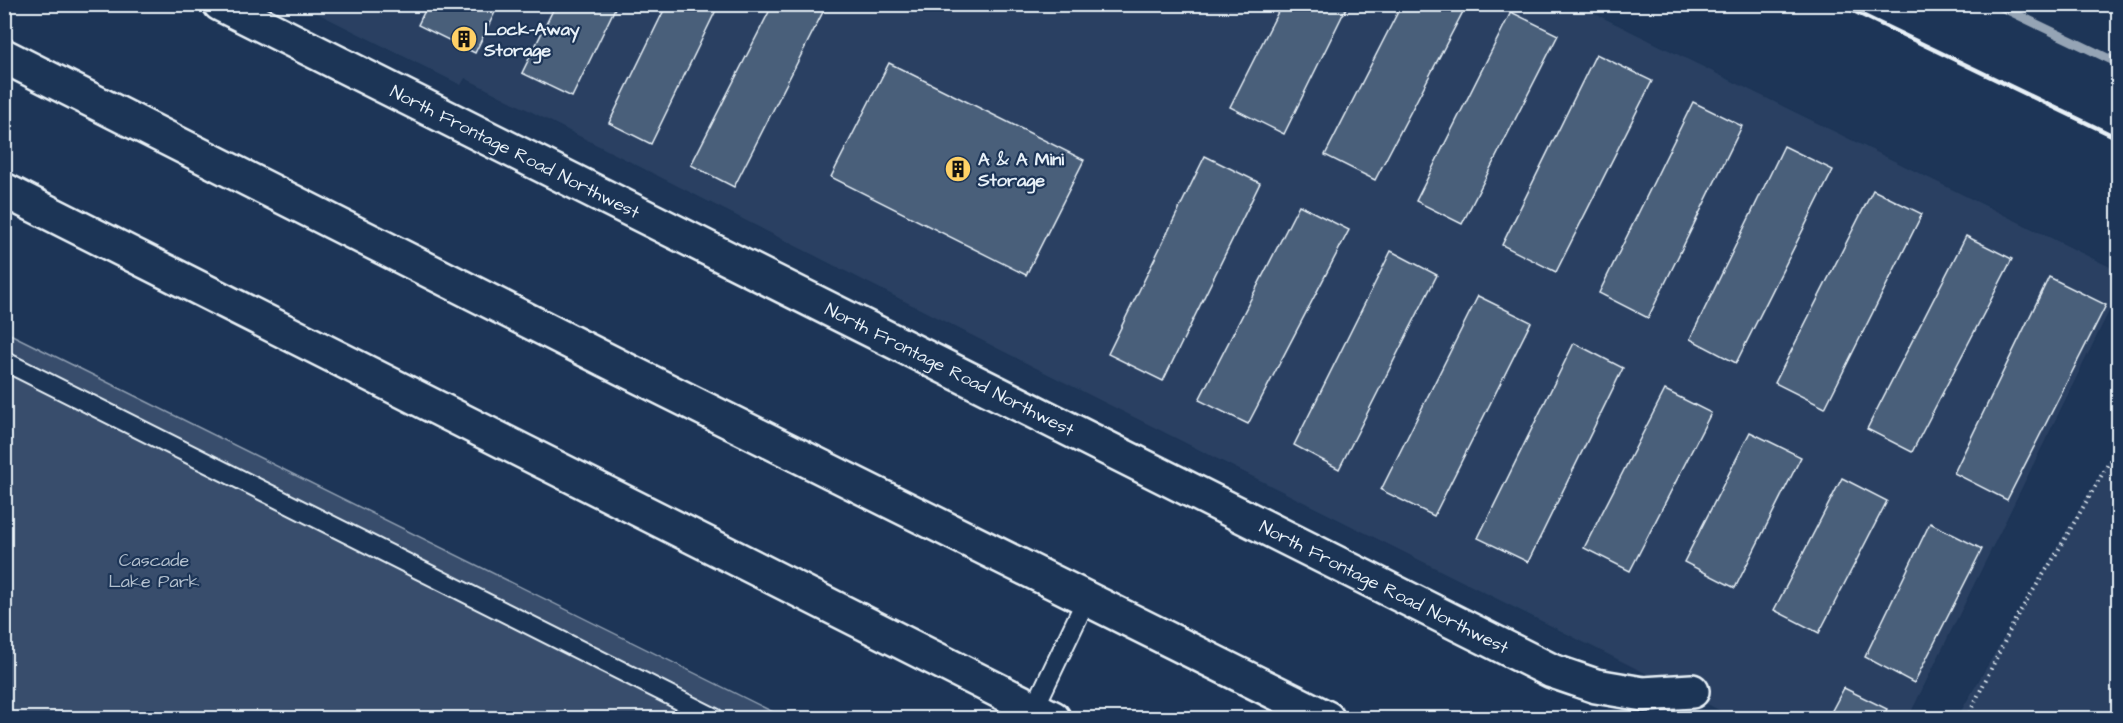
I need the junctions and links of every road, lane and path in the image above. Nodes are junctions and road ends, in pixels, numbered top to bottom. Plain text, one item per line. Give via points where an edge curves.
1 (220, 4) edge
2 (4, 56) edge
3 (4, 190) edge
4 (4, 361) edge
5 (2118, 447) edge
6 (1087, 598) junction
7 (1692, 691) dead end
8 (1044, 714) edge
9 (715, 718) edge
10 (1327, 718) edge
11 (1967, 718) edge

1 - 7 main road, North Frontage Road Northwest via 1552,671 1596,686 1642,694
2 - 6 main road
3 - 8 main road
4 - 9 lane
5 - 11 path via 2017,616
6 - 8 lane
6 - 10 main road

